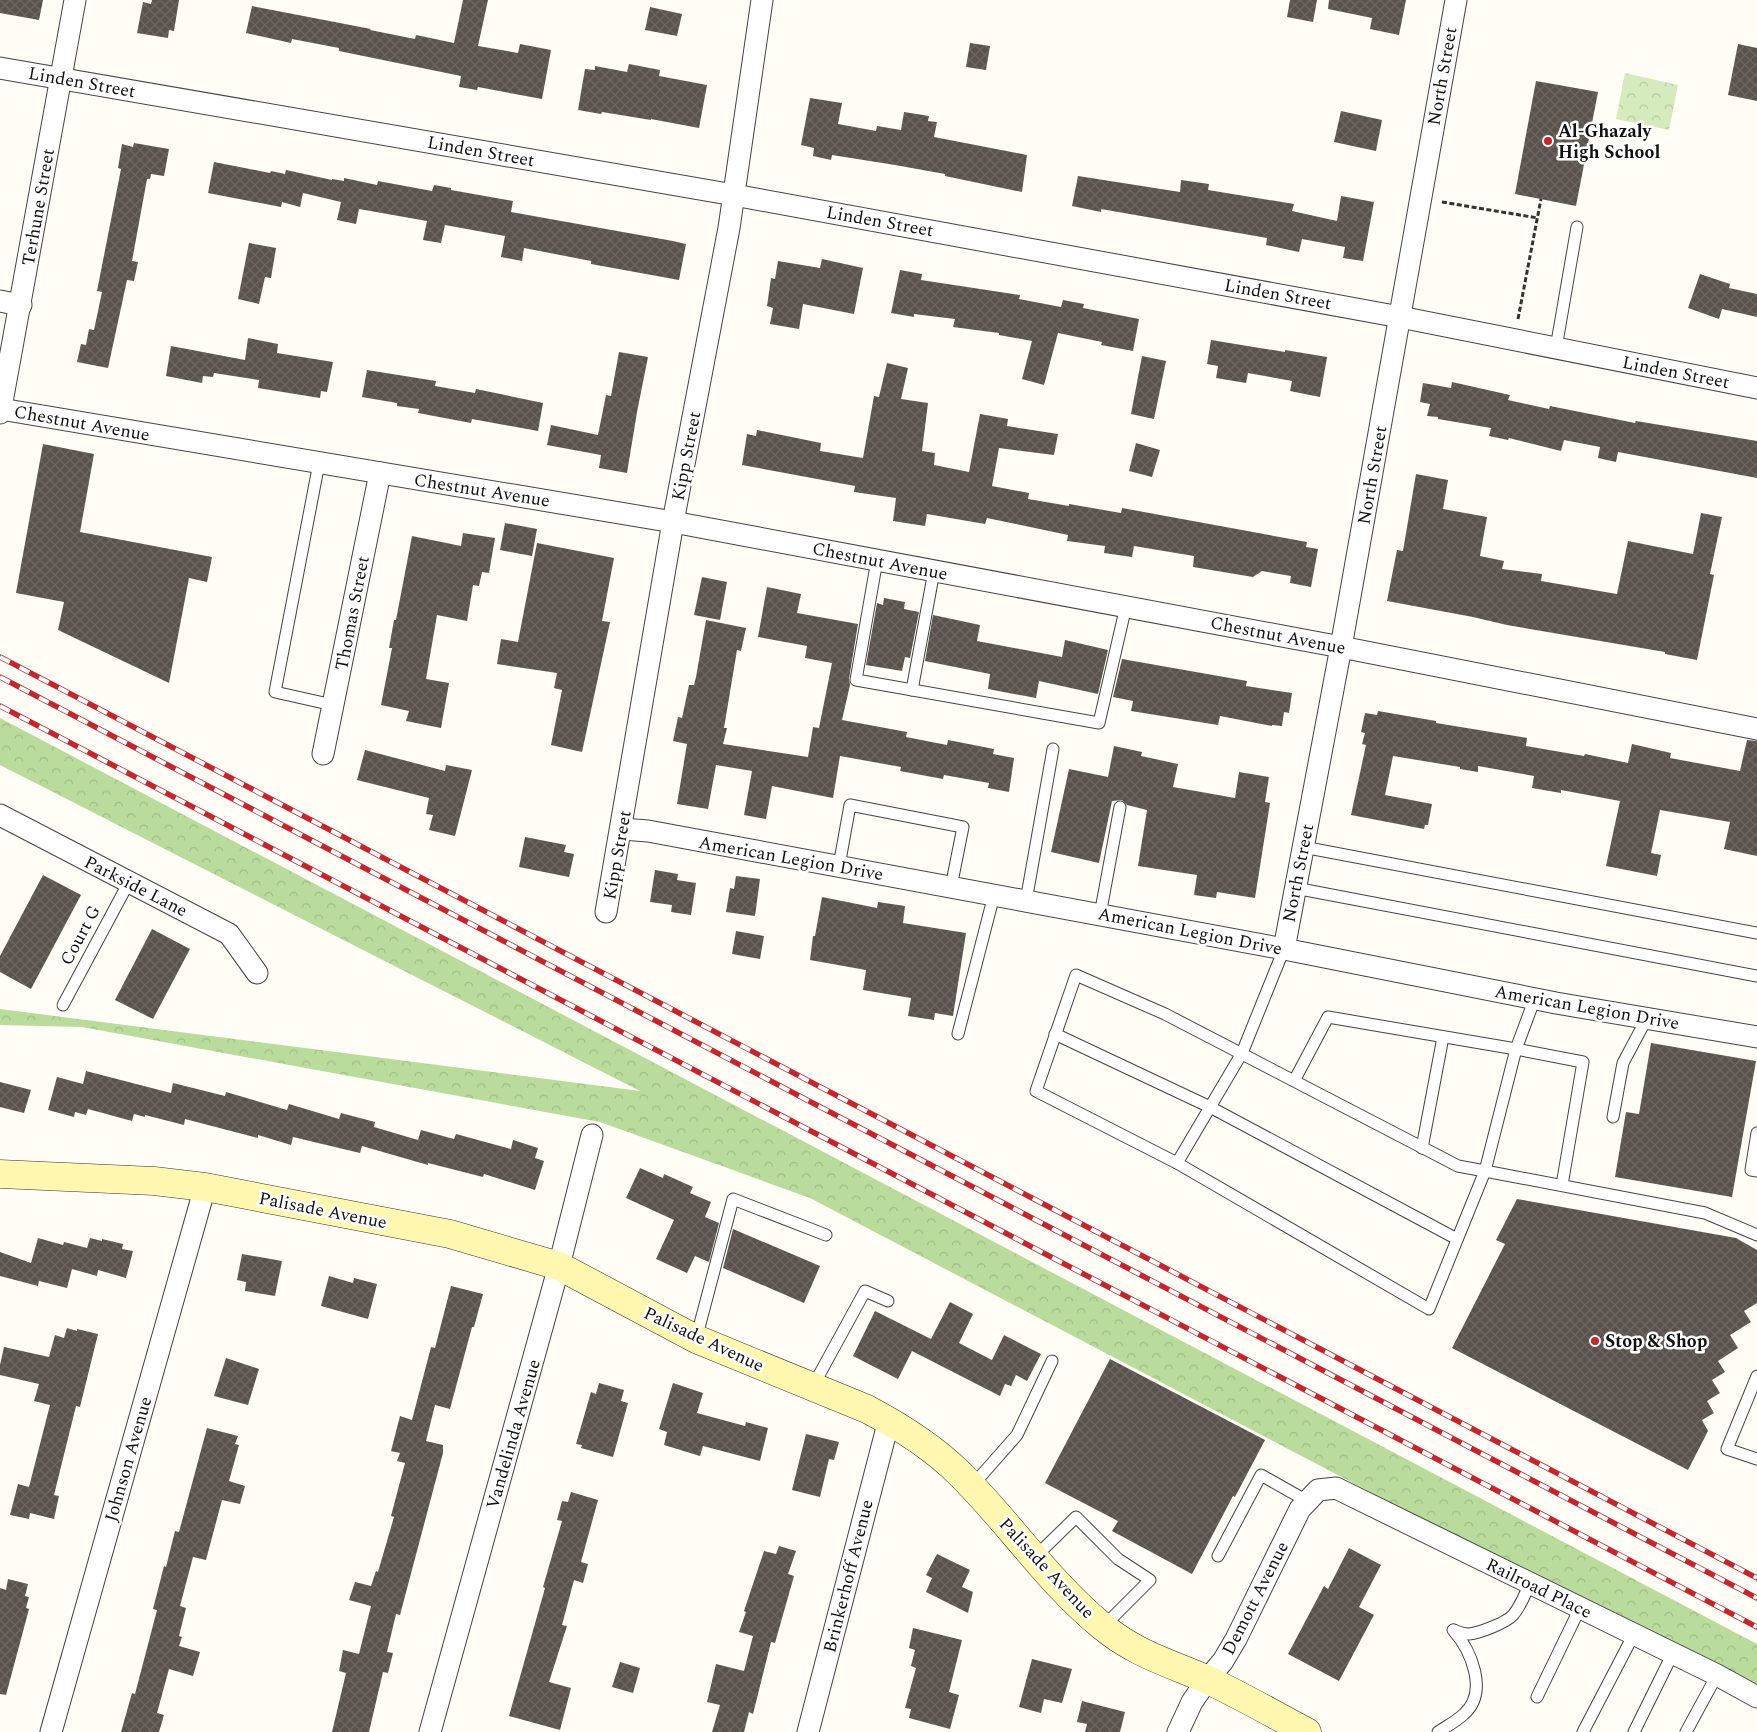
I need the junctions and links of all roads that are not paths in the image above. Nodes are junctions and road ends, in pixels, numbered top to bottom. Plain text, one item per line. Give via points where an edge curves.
1 (75, 0) edge
2 (762, 0) edge
3 (1456, 0) edge
4 (0, 68) edge
5 (61, 79) junction
6 (734, 194) junction
7 (1577, 227) dead end
8 (0, 301) edge
9 (21, 305) junction
10 (1400, 317) junction
11 (1556, 348) junction
12 (1757, 388) edge
13 (0, 411) edge
14 (319, 463) junction
15 (380, 473) junction
16 (674, 522) junction
17 (877, 560) junction
18 (934, 571) junction
19 (1126, 606) junction
20 (1341, 647) junction
21 (912, 690) junction
22 (333, 705) junction
23 (1757, 729) edge
24 (1053, 748) dead end
25 (324, 754) dead end
26 (1120, 807) dead end
27 (0, 815) edge
28 (622, 829) junction
29 (1303, 847) junction
30 (839, 866) junction
31 (128, 882) junction
32 (951, 887) junction
33 (1295, 888) junction
34 (994, 895) junction
35 (1026, 901) junction
36 (606, 912) dead end
37 (1100, 915) junction
38 (1757, 933) edge
39 (1284, 949) junction
40 (257, 973) dead end
41 (1757, 976) edge
42 (1536, 998) junction
43 (63, 1005) dead end
44 (1647, 1018) junction
45 (958, 1034) dead end
46 (1055, 1034) junction
47 (1443, 1037) junction
48 (1757, 1037) edge
49 (1516, 1049) junction
50 (1242, 1053) junction
51 (1294, 1081) junction
52 (1210, 1107) junction
53 (1613, 1117) dead end
54 (1757, 1133) edge
55 (592, 1135) dead end
56 (1422, 1148) junction
57 (1177, 1163) junction
58 (1485, 1171) junction
59 (1757, 1171) edge
60 (0, 1174) edge
61 (1562, 1186) junction
62 (205, 1187) junction
63 (826, 1235) dead end
64 (1757, 1235) edge
65 (1457, 1239) junction
66 (559, 1266) junction
67 (888, 1301) dead end
68 (696, 1339) junction
69 (1052, 1361) dead end
70 (1757, 1376) edge
71 (813, 1386) junction
72 (889, 1420) junction
73 (1757, 1459) edge
74 (972, 1486) junction
75 (1313, 1495) junction
76 (1218, 1556) dead end
77 (1035, 1557) junction
78 (1530, 1583) junction
79 (1580, 1608) junction
80 (1103, 1627) junction
81 (1634, 1634) junction
82 (1673, 1653) junction
83 (1717, 1675) junction
84 (1207, 1680) junction
85 (1537, 1697) dead end
86 (1757, 1697) edge
87 (1291, 1726) edge
88 (51, 1732) edge
89 (430, 1732) edge
90 (808, 1732) edge
91 (1178, 1732) edge
92 (1438, 1732) edge
93 (1583, 1732) edge
94 (1634, 1732) edge
95 (1686, 1732) edge

1 - 5 street, Terhune Street
2 - 6 street, Kipp Street
3 - 10 street, North Street
4 - 5 street, Linden Street
5 - 6 street, Linden Street
5 - 9 street, Terhune Street
6 - 10 street, Linden Street
6 - 16 street, Kipp Street
7 - 11 lane
8 - 9 street
9 - 13 street, Terhune Street
10 - 11 street, Linden Street
10 - 20 street, North Street
11 - 12 street, Linden Street
13 - 14 street, Chestnut Avenue
14 - 15 street, Chestnut Avenue
14 - 22 lane via 275,692
15 - 16 street, Chestnut Avenue
15 - 22 street, Thomas Street
16 - 17 street, Chestnut Avenue
16 - 28 street, Kipp Street
17 - 18 street, Chestnut Avenue
17 - 21 lane via 856,680
18 - 19 street, Chestnut Avenue
18 - 21 lane
19 - 20 street, Chestnut Avenue
19 - 21 lane via 1099,724
20 - 23 street, Chestnut Avenue
20 - 29 street, North Street
22 - 25 street, Thomas Street
24 - 35 lane
26 - 37 lane
27 - 31 street, Parkside Lane
28 - 30 street, American Legion Drive
28 - 36 street, Kipp Street
29 - 33 street, North Street
29 - 38 lane
30 - 32 street, American Legion Drive
30 - 32 lane via 850,805 962,827
31 - 40 street, Parkside Lane via 228,934
31 - 43 lane, Court G
32 - 34 street, American Legion Drive
33 - 39 street, North Street
33 - 41 lane
34 - 35 street, American Legion Drive
34 - 45 lane
35 - 37 street, American Legion Drive
37 - 39 street, American Legion Drive
39 - 42 street, American Legion Drive
39 - 50 lane
42 - 44 street, American Legion Drive
42 - 49 lane
44 - 48 street, American Legion Drive
44 - 53 lane via 1623,1063
46 - 50 lane via 1076,975 1165,1014
46 - 52 lane
46 - 57 lane via 1036,1091
47 - 49 lane
47 - 51 lane via 1328,1018
47 - 56 lane
49 - 58 lane
49 - 61 lane via 1583,1062
50 - 51 lane
50 - 52 lane
51 - 56 lane
52 - 57 lane
52 - 65 lane
54 - 59 lane via 1751,1170
55 - 66 street, Vandelinda Avenue
56 - 58 lane via 1458,1166
57 - 65 lane via 1429,1308
58 - 61 lane
58 - 65 lane
60 - 62 street, Palisade Avenue via 154,1181
61 - 64 lane via 1704,1214
62 - 66 street, Palisade Avenue via 450,1234
62 - 88 street, Johnson Avenue
63 - 68 lane via 733,1199
66 - 68 street, Palisade Avenue
66 - 89 street, Vandelinda Avenue
67 - 71 lane via 865,1291
68 - 71 street, Palisade Avenue
69 - 74 lane via 1017,1435
70 - 73 lane via 1727,1449
71 - 72 street, Palisade Avenue
72 - 74 street, Palisade Avenue via 926,1444
72 - 90 street, Brinkerhoff Avenue
74 - 77 street, Palisade Avenue
75 - 76 lane via 1261,1475
75 - 78 street, Railroad Place via 1336,1488
75 - 84 street, Demott Avenue via 1300,1509 1236,1639
77 - 80 street, Palisade Avenue via 1069,1597
77 - 80 lane via 1076,1517 1118,1559 1150,1580
78 - 79 street, Railroad Place
78 - 92 lane via 1518,1608 1505,1621 1480,1632 1468,1634 1453,1630 1464,1643 1477,1684 1468,1710
79 - 81 street, Railroad Place
79 - 85 lane
80 - 84 street, Palisade Avenue via 1140,1652
81 - 82 street, Railroad Place
81 - 93 lane
82 - 83 street, Railroad Place
82 - 94 lane
83 - 86 street, Railroad Place
83 - 95 lane
84 - 87 street, Palisade Avenue
84 - 91 street, Demott Avenue

